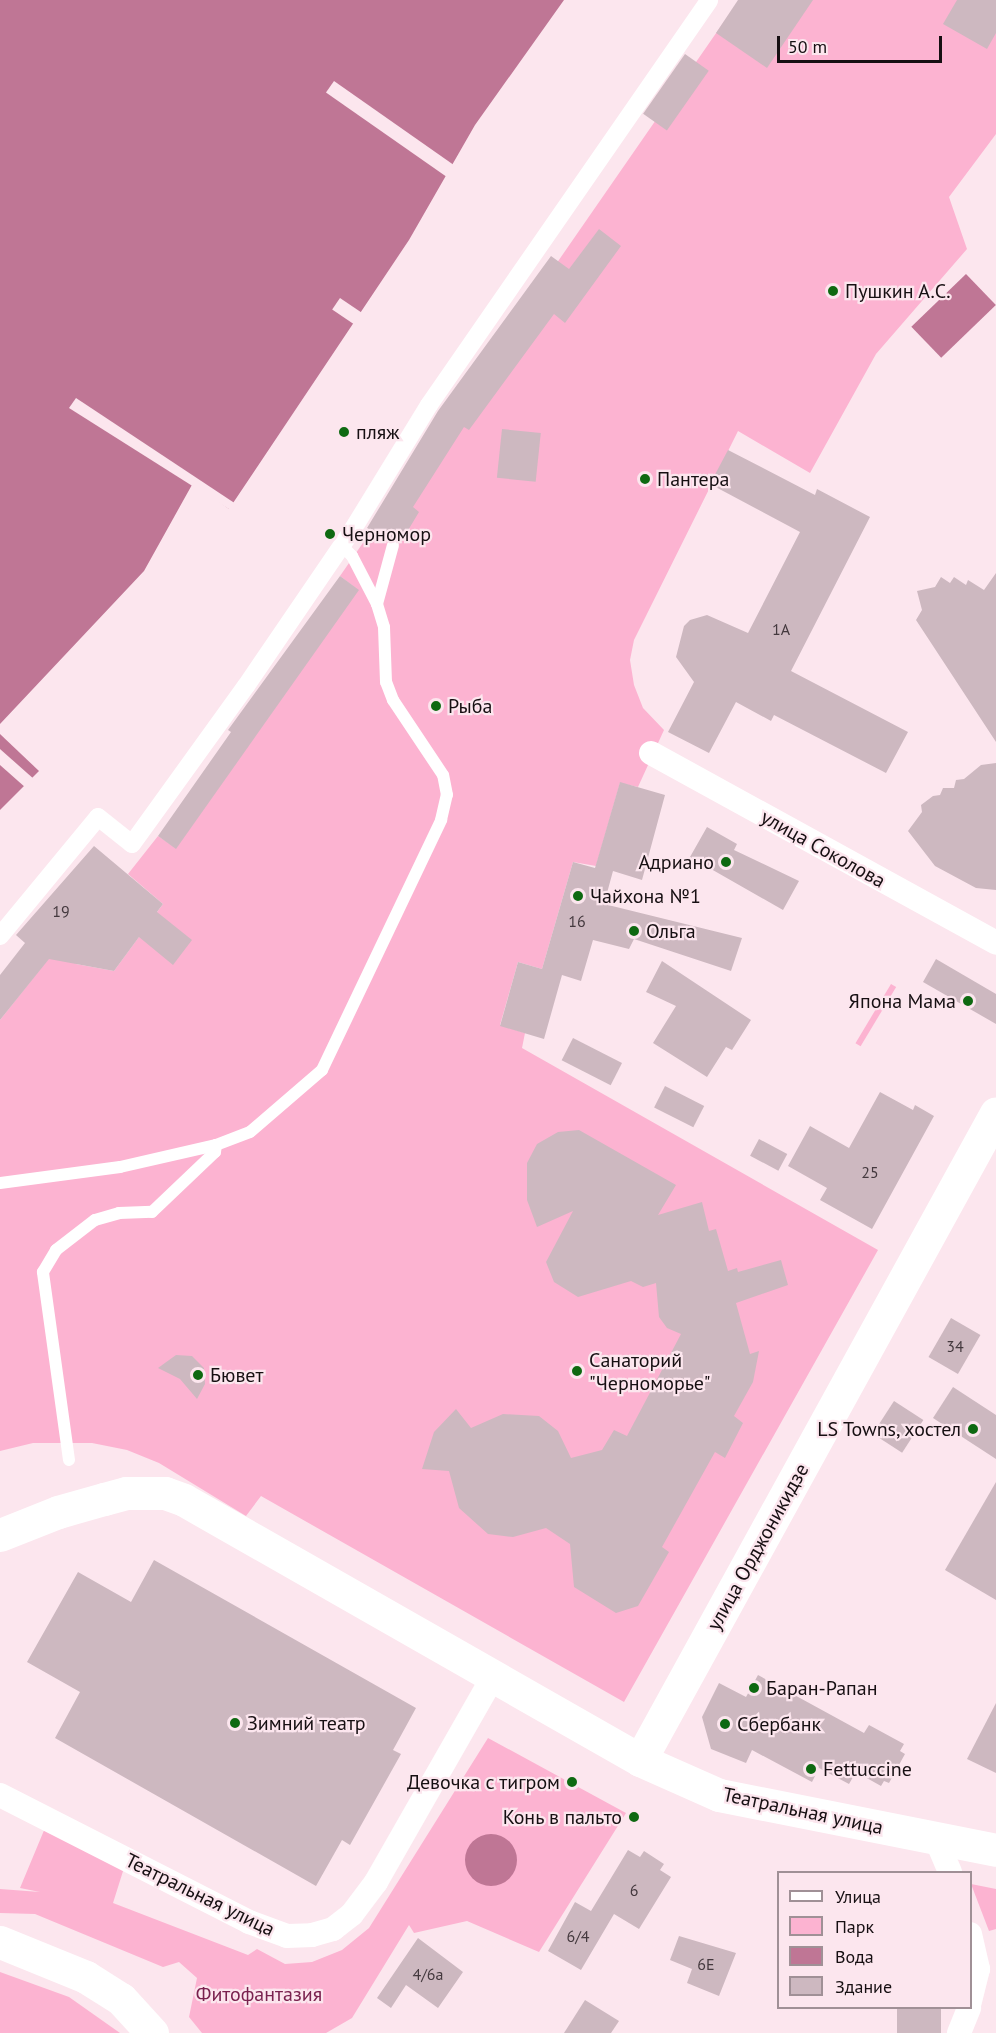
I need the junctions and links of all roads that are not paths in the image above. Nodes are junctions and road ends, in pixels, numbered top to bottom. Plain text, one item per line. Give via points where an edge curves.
1 (709, 0) edge
2 (393, 545) dead end
3 (342, 546) junction
4 (377, 603) junction
5 (651, 753) dead end
6 (0, 936) edge
7 (996, 943) edge
8 (996, 1113) edge
9 (216, 1145) junction
10 (0, 1183) edge
11 (69, 1460) dead end
12 (0, 1535) edge
13 (492, 1679) junction
14 (640, 1760) junction
15 (0, 1795) edge
16 (936, 1839) junction
17 (996, 1850) edge
18 (950, 1871) edge
19 (0, 1942) edge
20 (972, 1943) edge
21 (972, 1994) edge
22 (968, 2009) edge
23 (152, 2033) edge
24 (958, 2033) edge

1 - 3 street via 429,405
2 - 4 lane
3 - 4 lane via 352,556
3 - 6 street via 132,844 98,817
4 - 9 lane via 384,627 386,682 405,721 443,775 447,795 441,820 322,1070 250,1132
5 - 7 street, улица Соколова
8 - 14 main road, улица Орджоникидзе
9 - 10 lane via 120,1167
9 - 11 lane via 215,1152 152,1212 118,1213 95,1220 56,1250 43,1272
12 - 13 main road, Театральная улица via 58,1512 126,1493 165,1493 205,1512
13 - 14 main road, Театральная улица
13 - 15 street, Театральная улица via 376,1882 352,1914 333,1929 312,1935 287,1936 249,1922
14 - 16 main road, Театральная улица via 719,1795
16 - 17 main road, Театральная улица
16 - 18 street
19 - 23 main road via 86,1977 121,1999
20 - 21 street via 978,1969
22 - 24 street

